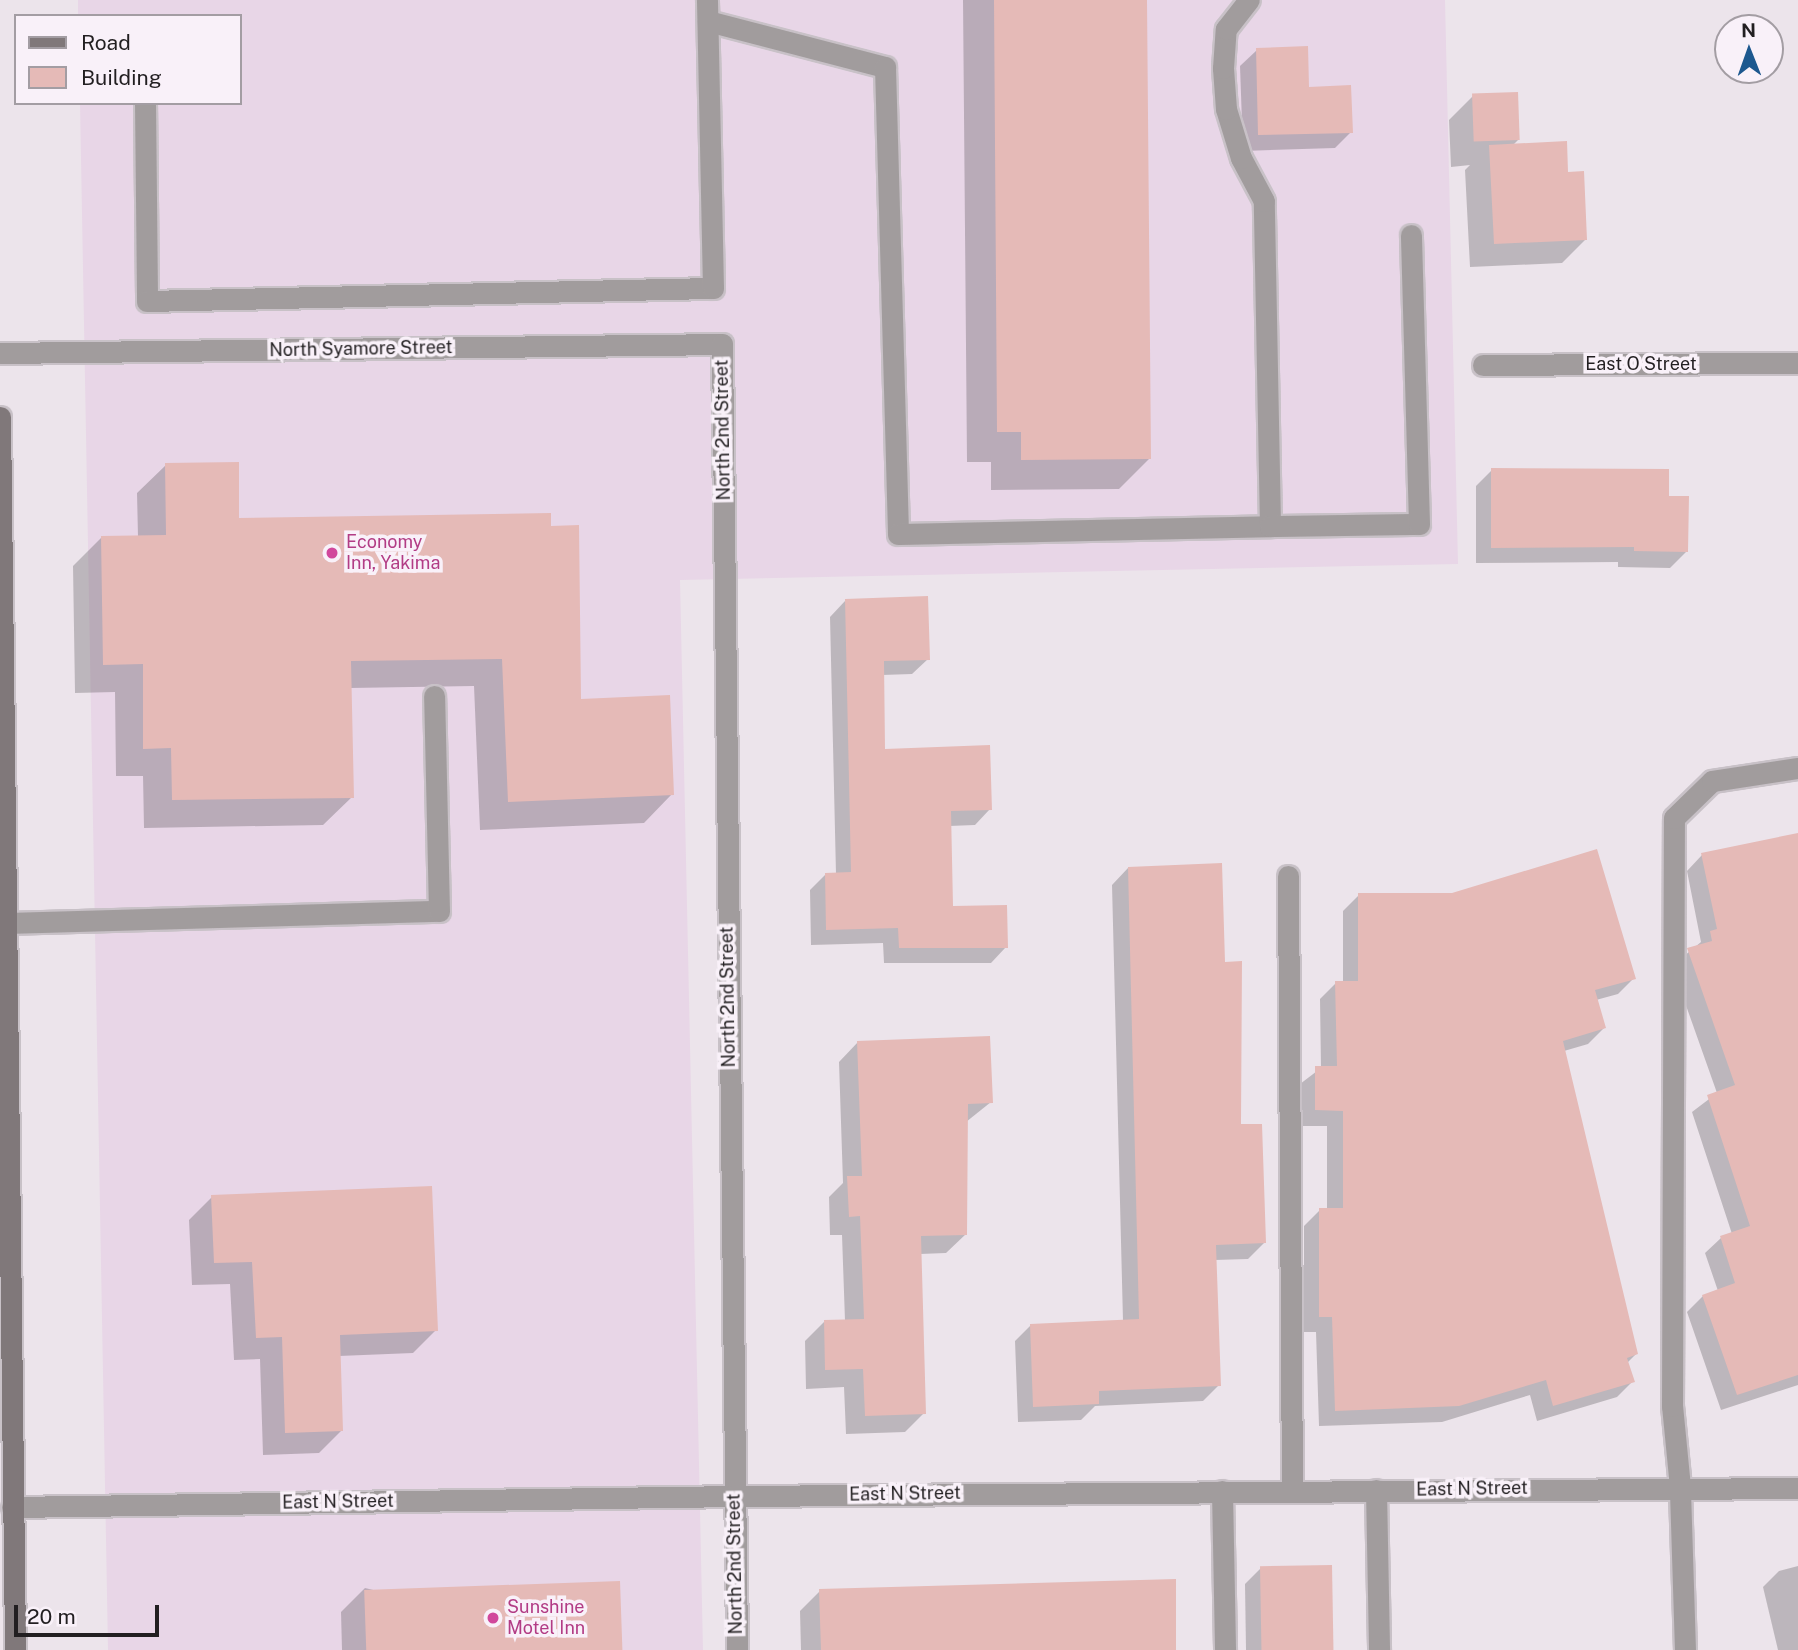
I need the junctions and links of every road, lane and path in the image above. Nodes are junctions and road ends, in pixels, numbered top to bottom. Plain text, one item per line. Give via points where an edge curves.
1 (1249, 0) edge
2 (708, 10) edge
3 (145, 105) edge
4 (1411, 235) dead end
5 (722, 344) joint
6 (0, 353) edge
7 (1798, 363) edge
8 (1483, 365) dead end
9 (0, 417) edge
10 (1270, 526) junction
11 (434, 696) dead end
12 (2, 733) edge
13 (1798, 768) edge
14 (1288, 876) dead end
15 (6, 923) junction
16 (4, 1138) edge
17 (1681, 1487) junction
18 (1798, 1488) edge
19 (1376, 1490) junction
20 (1222, 1491) junction
21 (1292, 1491) junction
22 (733, 1496) junction
23 (12, 1507) junction
24 (15, 1650) edge
25 (737, 1650) edge
26 (1225, 1650) edge
27 (1379, 1650) edge
28 (1685, 1650) edge

1 - 10 street via 1226,29 1223,68 1226,109 1241,158 1264,201
2 - 3 street via 713,288 147,300
2 - 10 street via 885,67 898,534
4 - 10 street via 1419,524
5 - 6 street, North Syamore Street
5 - 22 street, North 2nd Street
7 - 8 street, East O Street
9 - 12 main road
11 - 15 street via 439,911
12 - 15 main road
13 - 17 street via 1712,781 1674,818 1672,1406
14 - 21 street
15 - 16 main road
16 - 23 main road
17 - 18 street, East N Street
17 - 19 street, East N Street
17 - 28 street
19 - 21 street, East N Street
19 - 27 street
20 - 21 street, East N Street
20 - 22 street, East N Street
20 - 26 street
22 - 23 street, East N Street
22 - 25 street, North 2nd Street
23 - 24 main road

